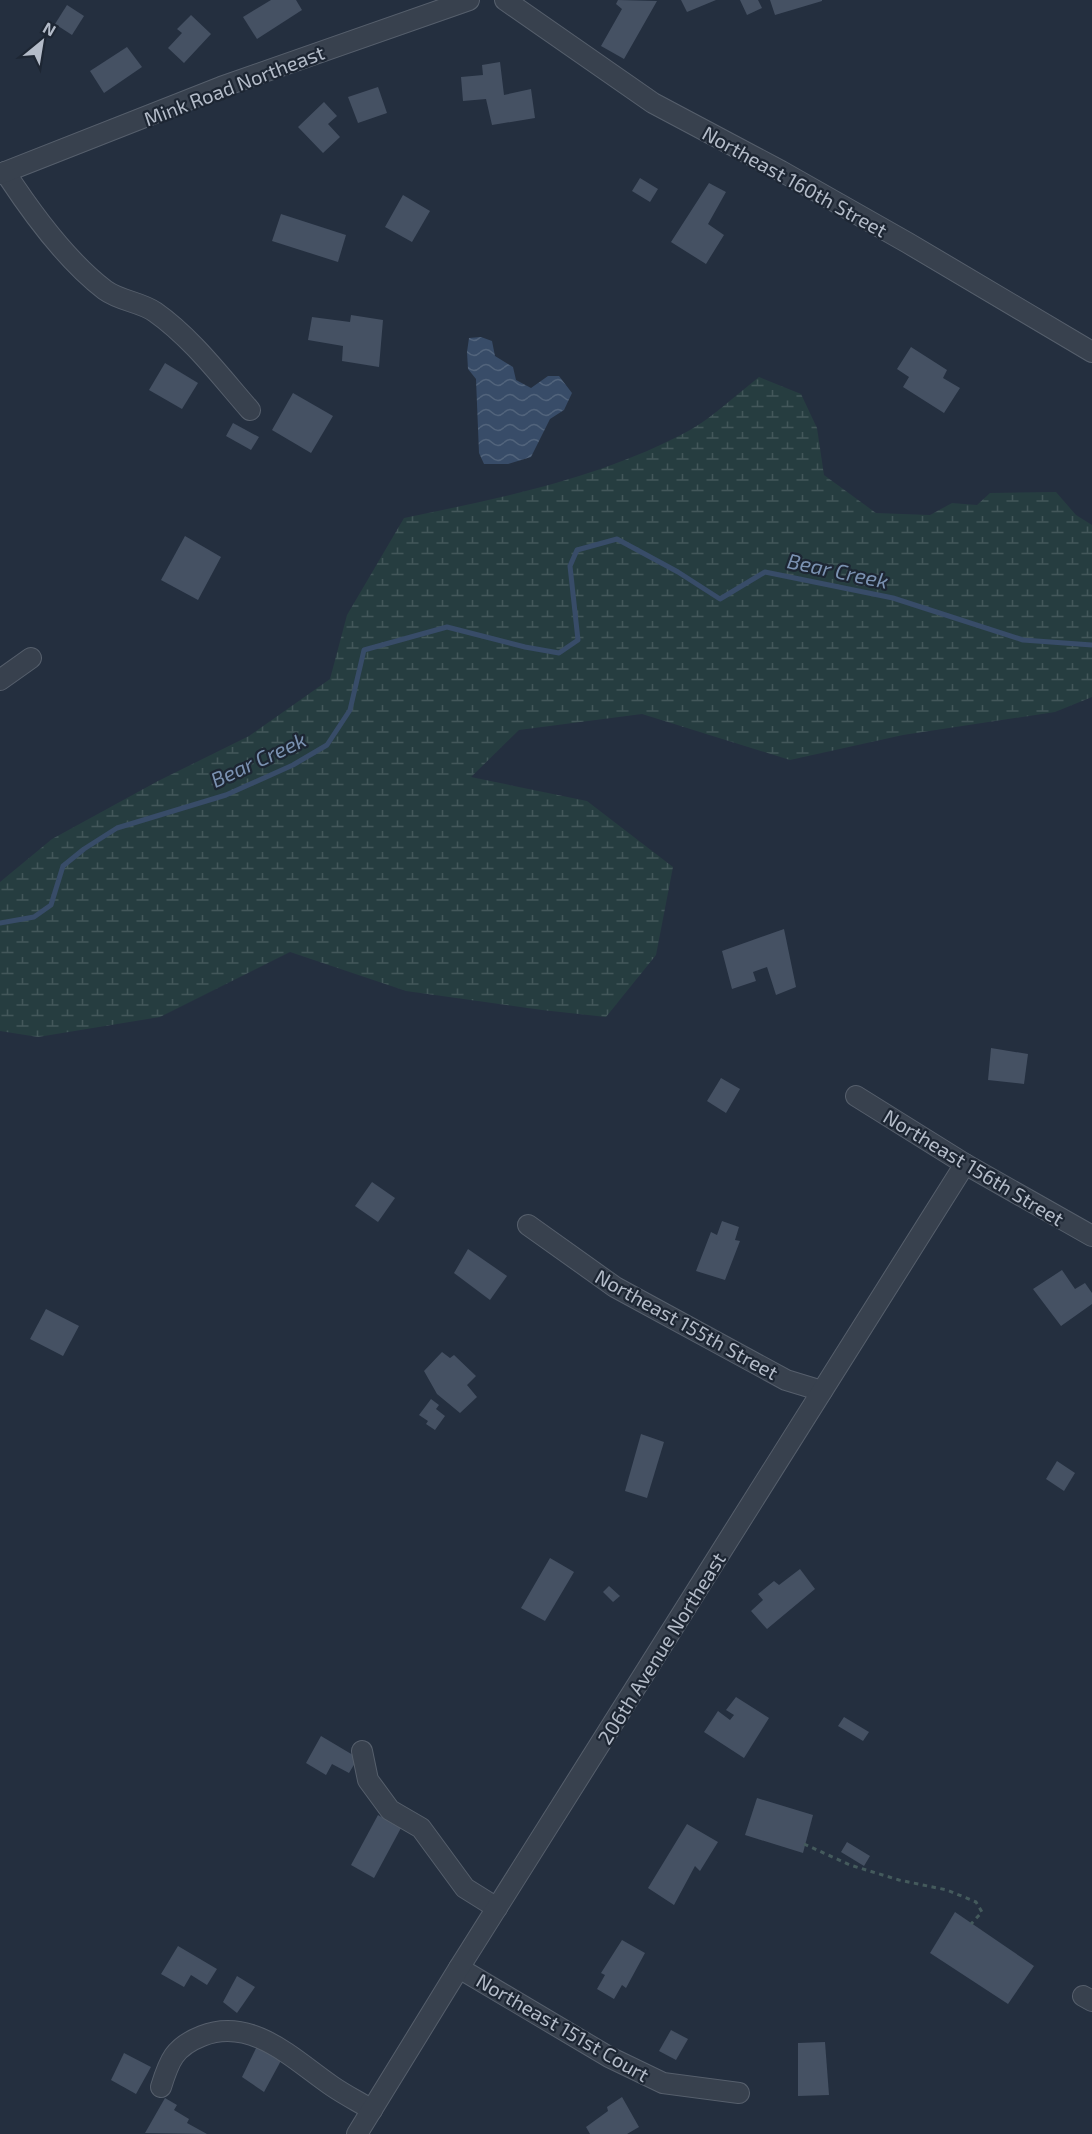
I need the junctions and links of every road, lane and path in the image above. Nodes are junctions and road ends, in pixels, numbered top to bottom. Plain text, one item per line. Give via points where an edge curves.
1 (469, 0) edge
2 (505, 0) edge
3 (2, 173) edge
4 (1092, 352) edge
5 (250, 410) dead end
6 (31, 658) dead end
7 (0, 680) edge
8 (856, 1096) dead end
9 (965, 1164) junction
10 (528, 1225) dead end
11 (1092, 1236) edge
12 (822, 1391) junction
13 (362, 1752) dead end
14 (804, 1844) dead end
15 (497, 1908) junction
16 (971, 1924) dead end
17 (459, 1968) junction
18 (161, 2087) dead end
19 (739, 2093) dead end
20 (372, 2110) junction
21 (357, 2134) edge

1 - 3 street, Mink Road Northeast via 221,87
2 - 4 street, Northeast 160th Street via 652,103 781,171
3 - 5 street via 79,266 106,291 154,311 192,344
6 - 7 street
8 - 9 street, Northeast 156th Street
9 - 11 street, Northeast 156th Street
9 - 12 street, 206th Avenue Northeast
10 - 12 street, Northeast 155th Street via 615,1287 786,1380
12 - 15 street, 206th Avenue Northeast
13 - 15 street via 368,1780 390,1810 421,1827 465,1887
14 - 16 path via 850,1864 947,1890 976,1902 982,1912
15 - 17 street, 206th Avenue Northeast
17 - 19 street, Northeast 151st Court via 609,2057 663,2083
17 - 20 street, 206th Avenue Northeast
18 - 20 street via 174,2053 208,2033 232,2030 270,2043
20 - 21 street, 206th Avenue Northeast

